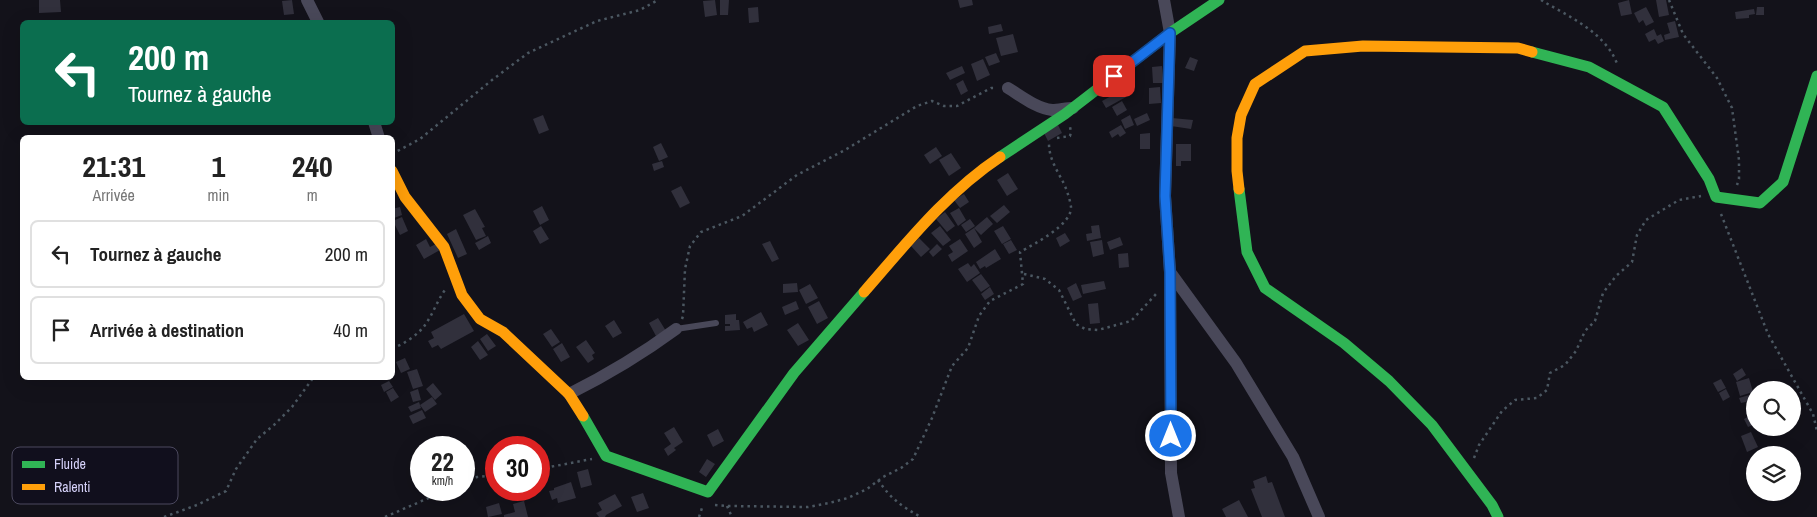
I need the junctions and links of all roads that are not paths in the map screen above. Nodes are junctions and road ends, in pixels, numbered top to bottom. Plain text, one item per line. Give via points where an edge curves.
1 (307, 0) edge
2 (1164, 0) edge
3 (1220, 0) edge
4 (317, 20) edge
5 (1170, 33) junction
6 (1817, 76) edge
7 (1008, 88) road end
8 (1069, 111) junction
9 (395, 177) edge
10 (1170, 272) junction
11 (716, 323) dead end
12 (676, 329) joint
13 (569, 394) junction
14 (1179, 517) edge
15 (1319, 517) edge
16 (1498, 517) edge

1 - 4 street
2 - 5 street
3 - 5 street
5 - 8 street
5 - 10 street via 1165,196
6 - 16 street via 1783,182 1760,203 1716,197 1663,107 1589,66 1518,48 1363,46 1305,51 1255,84 1241,115 1237,171 1247,252 1265,288 1344,343 1389,381 1432,425
7 - 8 street via 1044,107
8 - 13 street via 980,170 933,213 794,373 708,492 606,456
9 - 13 street via 405,197 444,246 462,295 480,319 503,332
10 - 14 street via 1171,473
10 - 15 street via 1236,362 1293,457
11 - 12 lane
12 - 13 street via 642,354

